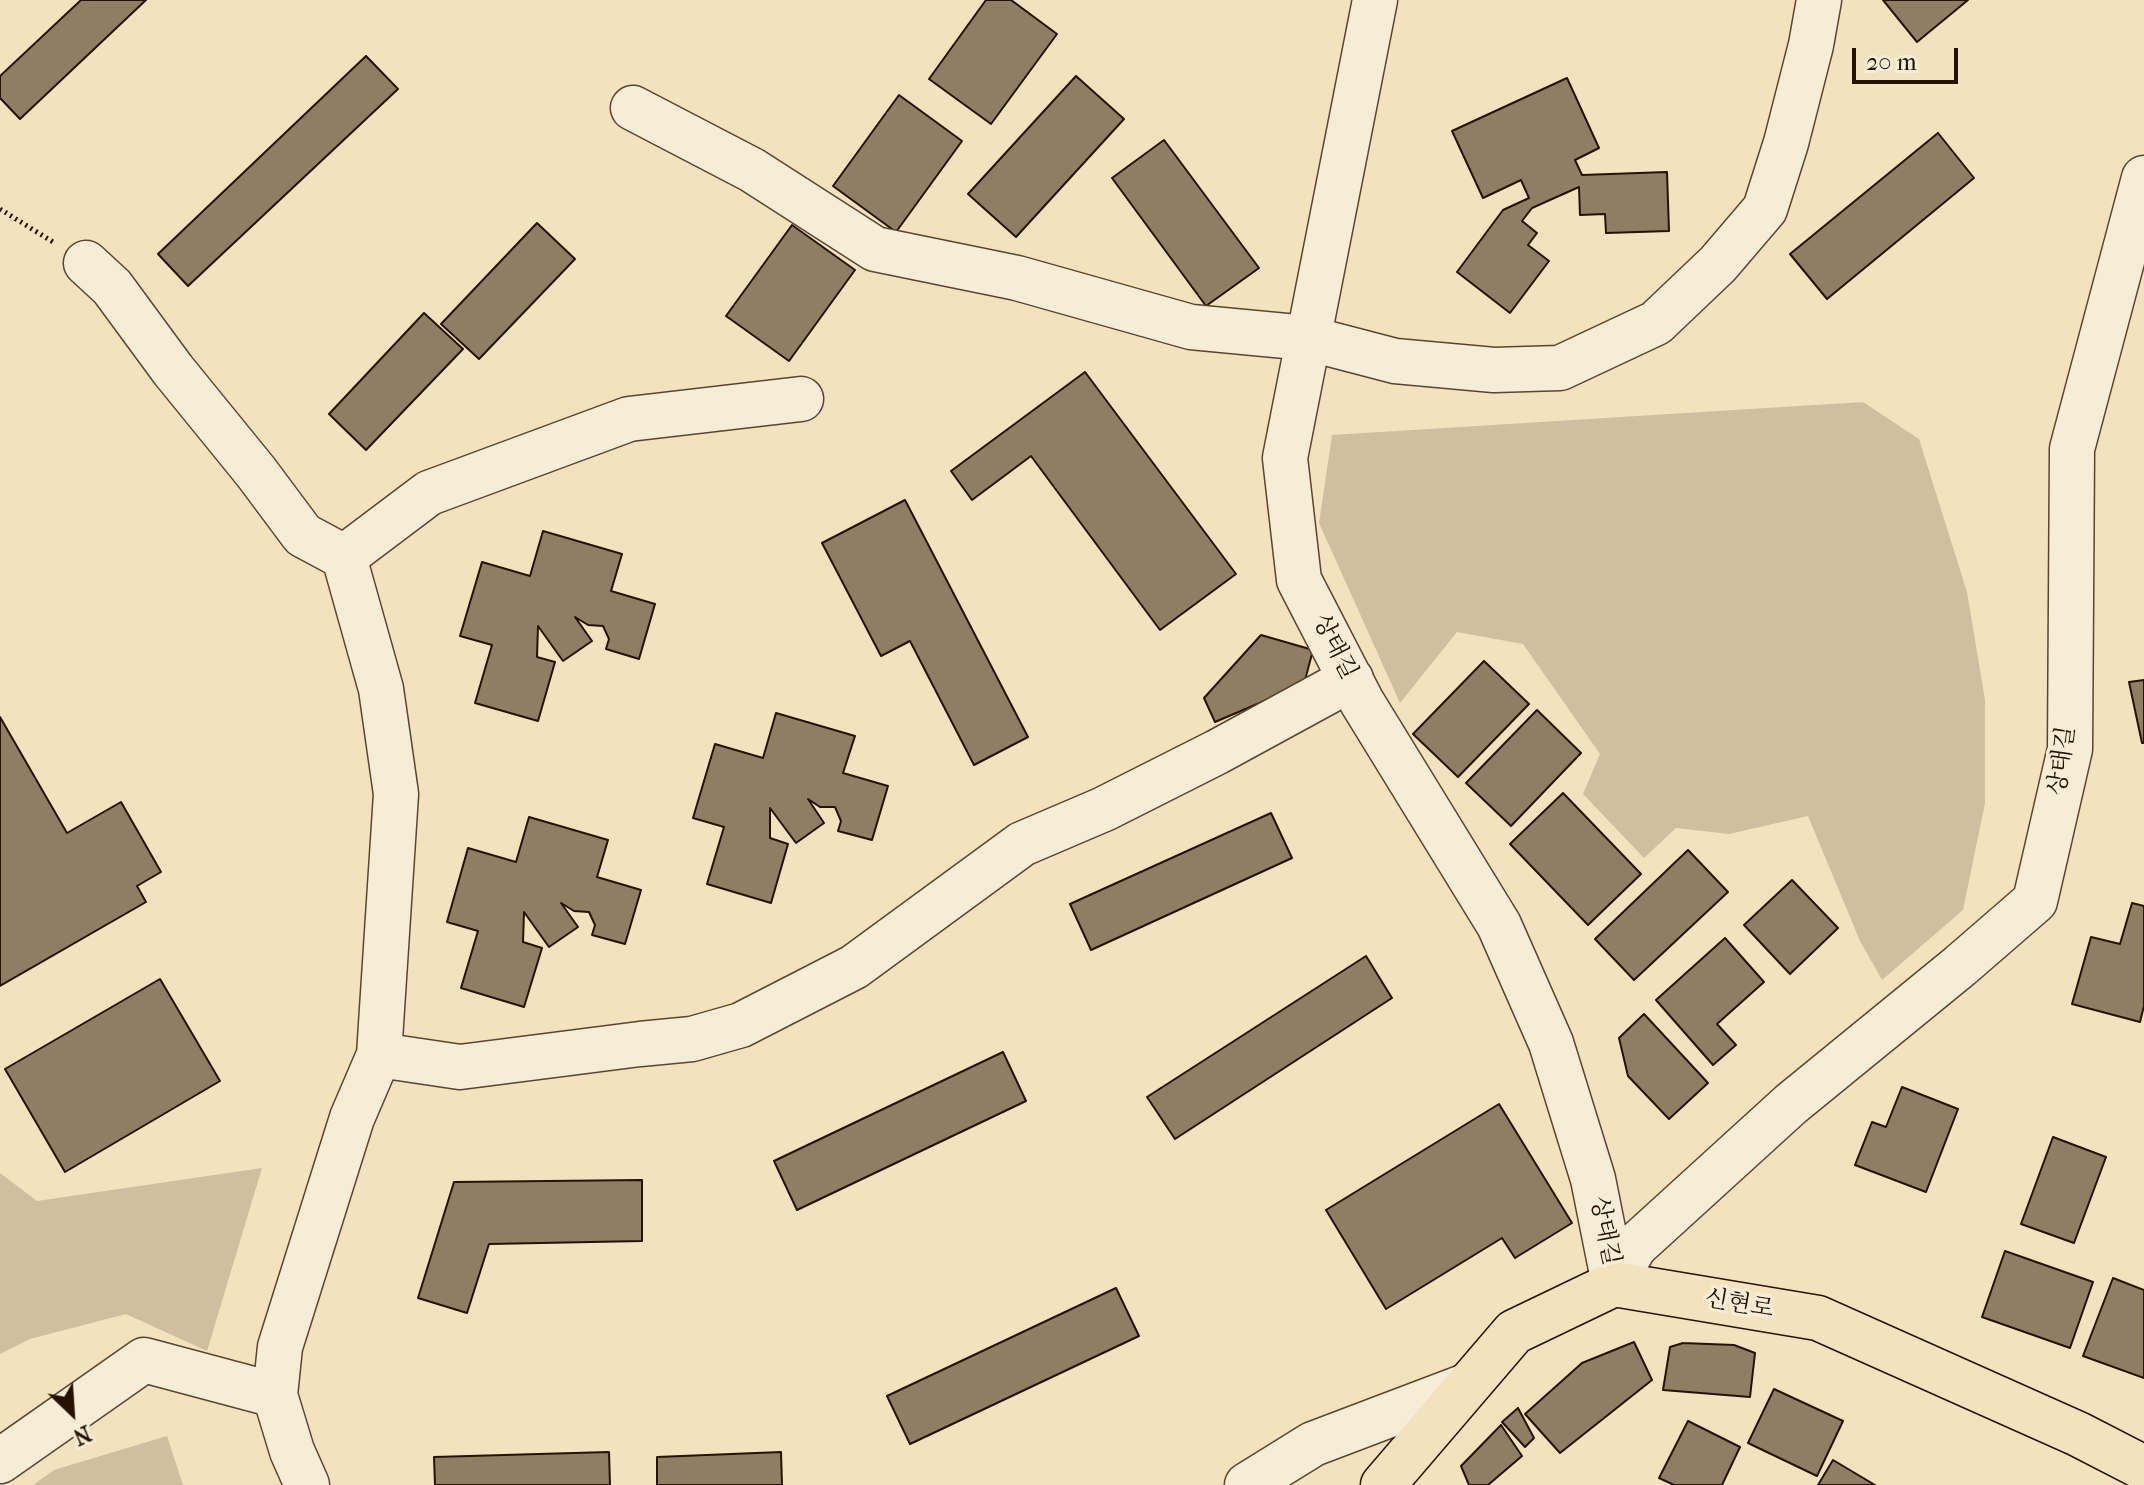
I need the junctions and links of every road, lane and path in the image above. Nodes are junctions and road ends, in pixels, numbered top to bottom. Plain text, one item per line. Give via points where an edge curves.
1 (1375, 0) edge
2 (1819, 0) edge
3 (633, 108) dead end
4 (2144, 178) edge
5 (0, 209) edge
6 (86, 263) joint
7 (1307, 338) junction
8 (801, 399) dead end
9 (344, 557) junction
10 (1351, 679) junction
11 (379, 1055) junction
12 (1614, 1284) junction
13 (1466, 1386) junction
14 (275, 1395) junction
15 (0, 1461) edge
16 (2144, 1468) edge
17 (1387, 1483) edge
18 (307, 1485) edge
19 (1247, 1485) edge

1 - 7 street, 상태길
2 - 7 street via 1794,115 1765,209 1718,264 1656,323 1560,368 1494,370 1395,361
3 - 7 street via 752,170 875,249 1017,278 1191,327
4 - 12 street, 상태길 via 2072,449 2070,749 2035,901 1791,1104 1634,1247
5 - 6 path
6 - 9 street via 112,287 303,535
7 - 10 street, 상태길 via 1285,458 1297,565 1299,580
8 - 9 street via 629,419 429,493
9 - 11 street via 381,689 396,794
10 - 11 street via 1189,767 1022,844 854,967 741,1025 692,1039 460,1067
10 - 12 street, 상태길 via 1499,925 1551,1043 1593,1179
11 - 14 street via 352,1118 280,1347
12 - 13 main road via 1514,1332
12 - 16 main road, 신현로 via 1818,1318
13 - 17 main road
13 - 19 street via 1313,1444
14 - 15 street via 144,1360
14 - 18 street

